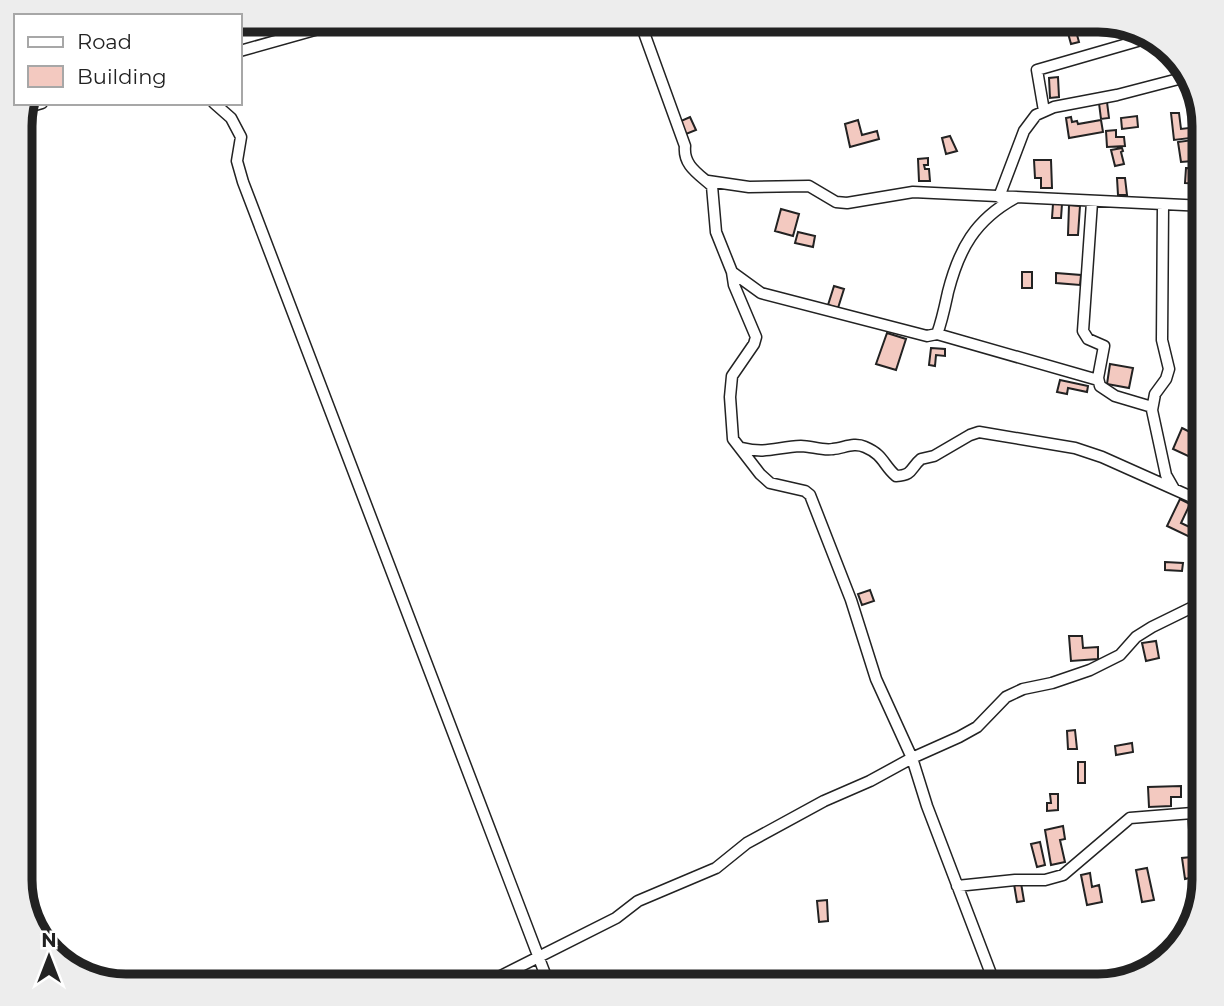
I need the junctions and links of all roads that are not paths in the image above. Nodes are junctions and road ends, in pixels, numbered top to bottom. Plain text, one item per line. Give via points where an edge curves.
1 (308, 32) edge
2 (644, 32) edge
3 (1138, 41) edge
4 (242, 50) edge
5 (1180, 79) edge
6 (216, 105) edge
7 (1044, 111) junction
8 (707, 181) junction
9 (999, 197) junction
10 (1015, 198) junction
11 (1092, 202) junction
12 (1163, 205) junction
13 (1192, 205) edge
14 (732, 272) junction
15 (937, 334) junction
16 (1098, 380) junction
17 (1152, 407) junction
18 (741, 448) junction
19 (1175, 490) junction
20 (1192, 497) edge
21 (1192, 607) edge
22 (912, 758) junction
23 (1192, 812) edge
24 (957, 886) junction
25 (537, 956) junction
26 (503, 974) edge
27 (545, 974) edge
28 (991, 974) edge

1 - 4 street
2 - 8 street via 685,146 684,155 695,173
3 - 7 street via 1037,70
5 - 7 street
6 - 25 street via 231,118 241,137 237,161 243,182
7 - 9 street via 1024,131
8 - 9 street via 749,187 808,186 847,203 914,192
8 - 14 street via 714,195 716,232
9 - 10 street
10 - 11 street
10 - 15 street via 995,209 972,232 958,262
11 - 12 street
11 - 16 street via 1083,331 1088,339 1104,346
12 - 13 street
12 - 17 street via 1162,340 1169,369
14 - 15 street via 761,293 927,336
14 - 18 street via 756,337 732,376 733,439
15 - 16 street
16 - 17 street via 1105,391
17 - 19 street via 1166,475
18 - 19 street via 768,452 801,446 830,450 862,445 883,459 895,476 904,476 921,459 979,432 1075,448
18 - 22 street via 770,483 810,495 876,679
19 - 20 street
21 - 22 street via 1153,626 1120,655 1090,670 1006,696 977,727
22 - 24 street
22 - 25 street via 747,842 716,868 638,901 616,918
23 - 24 street via 1130,818 1063,875
24 - 28 street
25 - 26 street
25 - 27 street

